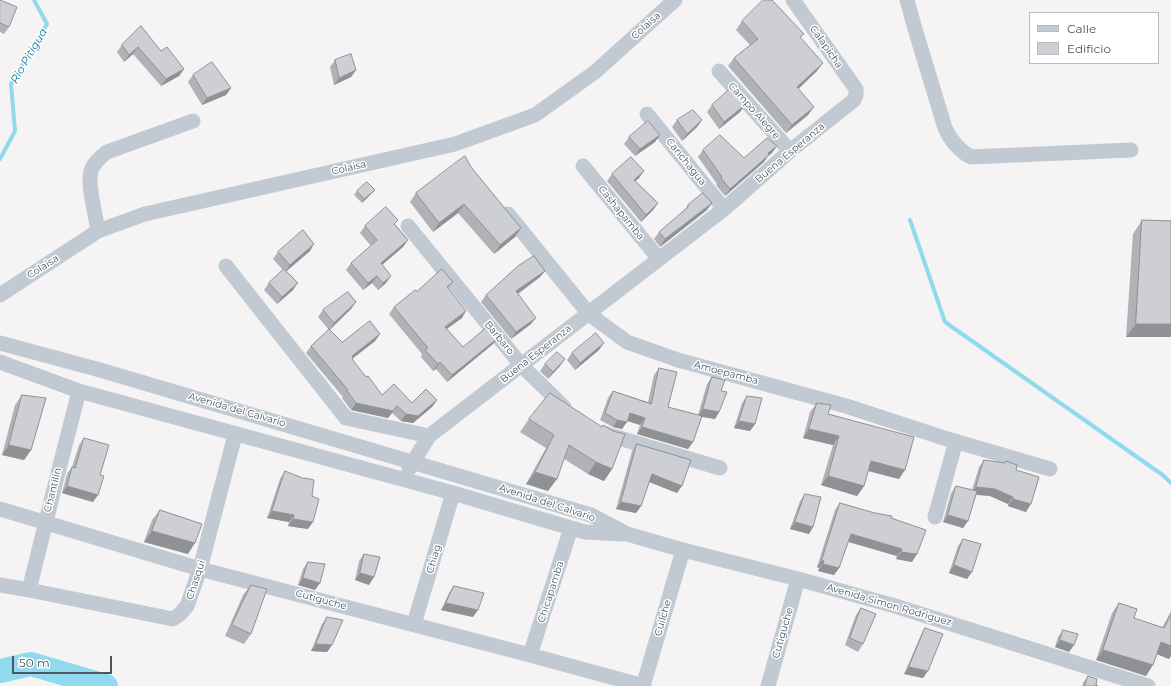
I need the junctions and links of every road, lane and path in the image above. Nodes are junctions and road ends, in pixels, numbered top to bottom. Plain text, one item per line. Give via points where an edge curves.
1 (675, 0) edge
2 (793, 0) edge
3 (907, 0) edge
4 (719, 71) dead end
5 (856, 95) joint
6 (647, 114) dead end
7 (193, 121) dead end
8 (1131, 150) dead end
9 (790, 151) junction
10 (583, 166) dead end
11 (501, 206) edge
12 (724, 209) junction
13 (408, 226) dead end
14 (98, 231) junction
15 (659, 259) junction
16 (226, 266) dead end
17 (0, 295) edge
18 (589, 314) junction
19 (0, 343) edge
20 (0, 362) edge
21 (522, 366) junction
22 (79, 391) junction
23 (575, 416) edge
24 (595, 428) edge
25 (235, 435) junction
26 (429, 436) junction
27 (956, 441) junction
28 (413, 462) junction
29 (720, 468) dead end
30 (1050, 470) dead end
31 (403, 480) junction
32 (453, 493) junction
33 (0, 509) edge
34 (935, 517) dead end
35 (45, 522) junction
36 (571, 528) junction
37 (627, 534) junction
38 (683, 550) junction
39 (200, 568) junction
40 (798, 579) junction
41 (0, 585) edge
42 (29, 590) junction
43 (414, 624) junction
44 (530, 655) junction
45 (644, 686) edge
46 (768, 686) edge
47 (1148, 686) edge

1 - 14 street, Colaisa via 595,72 535,114 455,144 145,214
2 - 5 street, Calapicha via 856,89
3 - 8 street via 945,128 961,152 971,157
4 - 9 street, Campo Alegre
5 - 9 street, Buena Esperanza via 854,100
6 - 12 street, Canchagua
7 - 14 street via 107,152 97,160 91,171 91,186
9 - 12 street, Buena Esperanza
10 - 15 street, Cashapamba
11 - 18 street, Amoepamba
12 - 15 street, Buena Esperanza
13 - 21 street, Barbaro
14 - 17 street, Colaisa
15 - 18 street, Buena Esperanza
16 - 26 street via 346,418
18 - 21 street, Buena Esperanza
18 - 27 street, Amoepamba via 627,342 678,360 846,406
19 - 28 street, Avenida del Calvario
20 - 22 street, Avenida del Calvario
21 - 23 street, Barbaro
21 - 26 street, Buena Esperanza
22 - 25 street, Avenida del Calvario
22 - 35 street, Chantilin
24 - 29 street via 609,435
25 - 31 street, Avenida del Calvario
25 - 39 street, Chasqui
26 - 28 street
27 - 30 street, Amoepamba
27 - 34 street
28 - 31 street
28 - 37 street, Avenida del Calvario via 591,515
31 - 32 street, Avenida del Calvario
32 - 36 street, Avenida del Calvario
32 - 43 street, Chiag
33 - 35 street, Cutiguche
35 - 39 street, Cutiguche
35 - 42 street, Chantilin
36 - 37 street, Avenida del Calvario via 585,532
36 - 44 street, Chicapamba
37 - 38 street, Avenida Simon Rodriguez
38 - 40 street, Avenida Simon Rodriguez
38 - 45 street, Cuilche
39 - 42 street, Chasqui via 187,606 172,619
39 - 43 street, Cutiguche
40 - 46 street, Cutiguche
40 - 47 street, Avenida Simon Rodriguez via 895,606
41 - 42 street, Chasqui
43 - 44 street, Cutiguche
44 - 45 street, Cutiguche

